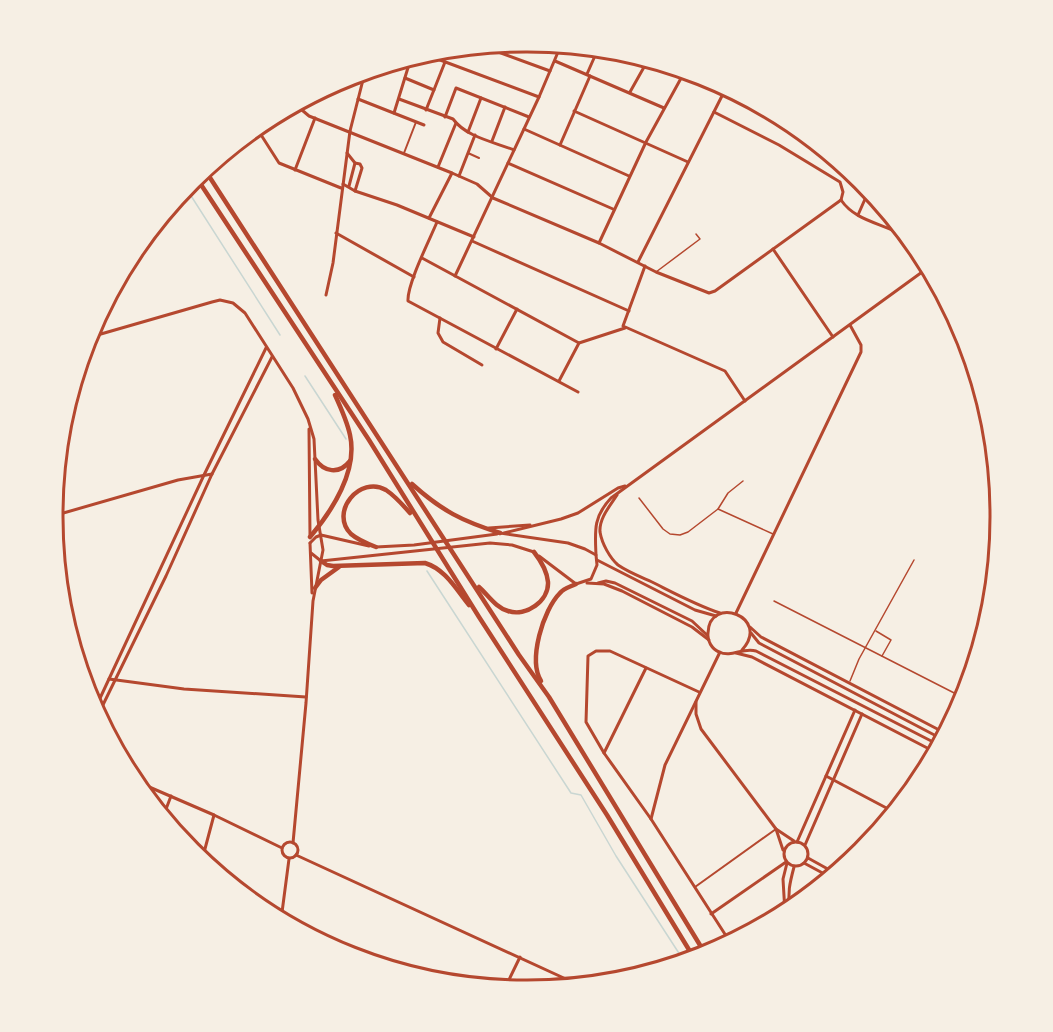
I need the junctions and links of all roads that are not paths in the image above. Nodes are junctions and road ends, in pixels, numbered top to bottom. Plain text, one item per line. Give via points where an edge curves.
1 (501, 53) edge
2 (558, 53) edge
3 (595, 57) edge
4 (440, 60) edge
5 (555, 61) junction
6 (445, 62) junction
7 (644, 67) edge
8 (408, 68) edge
9 (550, 71) junction
10 (588, 75) junction
11 (404, 78) junction
12 (680, 79) edge
13 (362, 83) edge
14 (434, 90) junction
15 (630, 92) junction
16 (722, 96) edge
17 (539, 97) junction
18 (481, 98) junction
19 (358, 99) junction
20 (399, 99) junction
21 (505, 107) junction
22 (664, 108) junction
23 (426, 110) junction
24 (302, 111) edge
25 (574, 111) junction
26 (714, 112) junction
27 (393, 114) junction
28 (445, 117) junction
29 (529, 117) junction
30 (315, 118) junction
31 (416, 122) junction
32 (456, 123) junction
33 (424, 125) dead end
34 (524, 129) junction
35 (350, 131) junction
36 (468, 132) junction
37 (475, 135) junction
38 (261, 136) edge
39 (492, 141) junction
40 (646, 142) junction
41 (560, 145) junction
42 (514, 150) junction
43 (346, 151) junction
44 (403, 153) junction
45 (468, 153) junction
46 (479, 158) dead end
47 (508, 162) junction
48 (688, 162) junction
49 (354, 163) junction
50 (438, 167) junction
51 (295, 170) junction
52 (452, 173) junction
53 (459, 176) junction
54 (629, 176) junction
55 (210, 178) edge
56 (202, 186) edge
57 (343, 186) junction
58 (350, 186) junction
59 (355, 191) junction
60 (493, 198) junction
61 (865, 199) edge
62 (841, 200) junction
63 (613, 209) junction
64 (858, 215) junction
65 (429, 218) junction
66 (437, 222) junction
67 (891, 230) edge
68 (336, 233) junction
69 (696, 234) dead end
70 (473, 239) junction
71 (599, 243) junction
72 (773, 249) junction
73 (422, 258) junction
74 (638, 262) junction
75 (645, 266) junction
76 (656, 272) junction
77 (921, 273) edge
78 (455, 276) junction
79 (414, 277) junction
80 (326, 295) dead end
81 (517, 309) junction
82 (629, 311) junction
83 (440, 318) junction
84 (850, 325) junction
85 (626, 328) junction
86 (100, 334) edge
87 (833, 337) junction
88 (579, 343) junction
89 (266, 348) junction
90 (496, 349) junction
91 (272, 357) junction
92 (482, 365) dead end
93 (559, 381) junction
94 (328, 382) junction
95 (578, 392) dead end
96 (745, 401) junction
97 (309, 425) junction
98 (315, 459) junction
99 (351, 459) junction
100 (212, 474) junction
101 (204, 475) junction
102 (408, 480) junction
103 (743, 482) dead end
104 (627, 486) junction
105 (618, 494) junction
106 (639, 498) dead end
107 (718, 509) junction
108 (63, 513) edge
109 (419, 523) junction
110 (541, 525) junction
111 (319, 528) junction
112 (484, 528) junction
113 (500, 533) junction
114 (321, 535) junction
115 (774, 535) junction
116 (310, 540) junction
117 (376, 547) junction
118 (534, 552) junction
119 (311, 553) junction
120 (596, 558) junction
121 (914, 560) dead end
122 (321, 561) junction
123 (345, 565) junction
124 (474, 583) junction
125 (585, 583) junction
126 (596, 583) junction
127 (576, 584) junction
128 (315, 588) junction
129 (313, 601) junction
130 (774, 601) dead end
131 (720, 613) junction
132 (736, 613) junction
133 (716, 616) junction
134 (479, 617) junction
135 (749, 626) junction
136 (875, 631) junction
137 (750, 632) junction
138 (707, 635) junction
139 (709, 640) junction
140 (866, 648) junction
141 (742, 650) junction
142 (720, 652) junction
143 (736, 653) junction
144 (882, 656) junction
145 (646, 668) junction
146 (109, 679) junction
147 (116, 680) junction
148 (849, 682) junction
149 (699, 692) junction
150 (955, 693) edge
151 (306, 697) junction
152 (549, 697) junction
153 (100, 698) edge
154 (696, 700) junction
155 (104, 705) edge
156 (855, 710) junction
157 (862, 714) junction
158 (938, 729) edge
159 (935, 735) edge
160 (932, 741) edge
161 (928, 748) edge
162 (604, 753) junction
163 (826, 776) junction
164 (833, 779) junction
165 (151, 788) edge
166 (171, 796) junction
167 (167, 808) edge
168 (886, 808) edge
169 (214, 815) junction
170 (651, 819) junction
171 (776, 829) junction
172 (796, 842) junction
173 (293, 843) junction
174 (805, 845) junction
175 (282, 848) junction
176 (205, 849) edge
177 (783, 851) junction
178 (296, 855) junction
179 (808, 858) junction
180 (289, 859) junction
181 (786, 863) junction
182 (804, 863) junction
183 (794, 867) junction
184 (827, 868) edge
185 (822, 873) edge
186 (694, 888) junction
187 (788, 898) edge
188 (784, 901) edge
189 (282, 909) edge
190 (711, 914) junction
191 (725, 935) edge
192 (700, 945) edge
193 (689, 950) edge
194 (520, 957) junction
195 (565, 978) edge
196 (509, 979) edge

1 - 9 street
2 - 5 street
3 - 10 street
4 - 6 street
5 - 9 street
5 - 10 street
6 - 14 street
6 - 17 street
7 - 15 street
8 - 11 street
9 - 17 street
10 - 15 street
10 - 25 street
11 - 14 street
11 - 20 street
12 - 22 street
13 - 19 street
14 - 23 street
15 - 22 street
16 - 26 street
17 - 29 street
18 - 21 street
18 - 28 street via 456,88
18 - 36 street
19 - 27 street
19 - 35 street
20 - 23 street
20 - 27 street
21 - 29 street
21 - 39 street
22 - 40 street
23 - 28 street
24 - 30 street
25 - 40 street
25 - 41 street
26 - 48 street
26 - 62 street via 840,182
27 - 31 street
28 - 32 street
29 - 34 street
30 - 35 street
30 - 51 street
31 - 33 street
31 - 44 street
32 - 36 street
32 - 50 street
34 - 41 street
34 - 42 street
35 - 43 street
35 - 44 street
36 - 37 street
37 - 39 street
37 - 45 street
38 - 51 street via 277,160
39 - 42 street
40 - 48 street
40 - 54 street
41 - 54 street
42 - 47 street
43 - 49 street
43 - 57 street
44 - 50 street
45 - 46 street
45 - 53 street
47 - 60 street
47 - 63 street
48 - 74 street
49 - 58 street
49 - 59 street via 362,168
50 - 52 street
51 - 57 street
52 - 53 street
52 - 65 street
53 - 60 street via 477,184
54 - 63 street
55 - 102 highway
56 - 94 highway
57 - 58 street
57 - 68 street
58 - 59 street
59 - 65 street
60 - 70 street
60 - 71 street
61 - 64 street
62 - 64 street
62 - 72 street
63 - 71 street
64 - 67 street
65 - 66 street
66 - 70 street
66 - 73 street
68 - 79 street
68 - 80 street
69 - 76 lane via 700,239
70 - 78 street
70 - 82 street
71 - 74 street
72 - 76 street via 715,291
72 - 87 street
73 - 78 street
73 - 79 street
74 - 75 street
75 - 76 street
75 - 82 street
77 - 84 street
78 - 81 street
79 - 83 street via 408,301
81 - 88 street
81 - 90 street
82 - 85 street via 623,326
83 - 90 street
83 - 92 street via 438,333 443,342
84 - 87 street
84 - 115 street via 861,352
85 - 88 street
85 - 96 street via 725,371
86 - 89 street via 227,301 245,313
87 - 96 street
88 - 93 street
89 - 91 street
89 - 101 street
90 - 93 street
91 - 97 street via 293,388
91 - 100 street
93 - 95 street
94 - 99 highway via 350,434
94 - 109 highway
96 - 104 street
97 - 98 street
97 - 116 street
98 - 99 highway via 333,471 344,468
98 - 111 street
99 - 111 highway via 342,488
100 - 101 street
100 - 147 street
101 - 108 street
101 - 146 street
102 - 112 highway via 441,508
102 - 124 highway
103 - 107 lane via 728,493
104 - 105 street
104 - 110 street via 578,513
105 - 120 street via 602,508 596,521
105 - 131 street via 606,511 600,531 614,560
106 - 107 lane via 670,534 688,532
107 - 115 lane
109 - 117 highway via 386,490 372,487 356,492 344,509 347,528
109 - 134 highway
110 - 112 street
110 - 113 street
111 - 114 street
111 - 116 highway
112 - 113 highway
113 - 117 street
113 - 120 street via 568,543
114 - 116 street
114 - 117 street
114 - 122 street
115 - 132 street
116 - 119 street
118 - 122 street via 500,543
118 - 124 highway via 545,568 549,584 542,600 529,610 508,611
118 - 127 street
119 - 122 street
119 - 129 street
120 - 125 street via 595,573
120 - 133 street via 692,609
121 - 136 lane
122 - 123 highway via 330,566
122 - 128 street
123 - 128 highway via 332,571
123 - 134 highway via 433,565
124 - 152 highway
125 - 126 street
125 - 127 street
126 - 138 street via 615,583 692,621
126 - 139 street via 632,596
127 - 152 highway via 555,600 538,644 539,678
128 - 129 street
129 - 151 street
130 - 140 lane
131 - 132 street
131 - 133 street
132 - 135 street
133 - 138 street
134 - 193 highway
135 - 137 street
135 - 148 street via 761,637
136 - 140 lane
136 - 144 lane via 891,640
137 - 141 street
137 - 159 street via 759,643
138 - 139 street
139 - 142 street
140 - 144 lane
140 - 148 lane
141 - 143 street
141 - 160 street via 756,651
142 - 143 street
142 - 149 street
143 - 156 street via 752,657
144 - 150 lane
145 - 149 street
145 - 162 street
145 - 162 street via 610,651 596,651 588,656 585,719
146 - 147 street
146 - 153 street
147 - 151 street
147 - 155 street
148 - 158 street
149 - 154 street
151 - 173 street
152 - 192 highway
154 - 170 street via 665,765
154 - 171 street via 701,729
156 - 157 street
156 - 163 street
157 - 161 street
157 - 164 street
162 - 170 street
163 - 164 street
163 - 172 street
164 - 168 street
164 - 174 street
165 - 166 street
166 - 167 street
166 - 169 street
169 - 175 street
169 - 176 street
170 - 186 street
171 - 172 street
171 - 177 street
171 - 186 street
172 - 174 street
172 - 177 street
173 - 175 street
173 - 178 street
174 - 179 street
175 - 180 street
177 - 181 street
178 - 180 street
178 - 194 street
179 - 182 street
179 - 184 street
180 - 189 street
181 - 183 street
181 - 188 street
181 - 190 street
182 - 183 street
182 - 185 street
183 - 187 street
186 - 190 street
190 - 191 street
194 - 195 street
194 - 196 street

